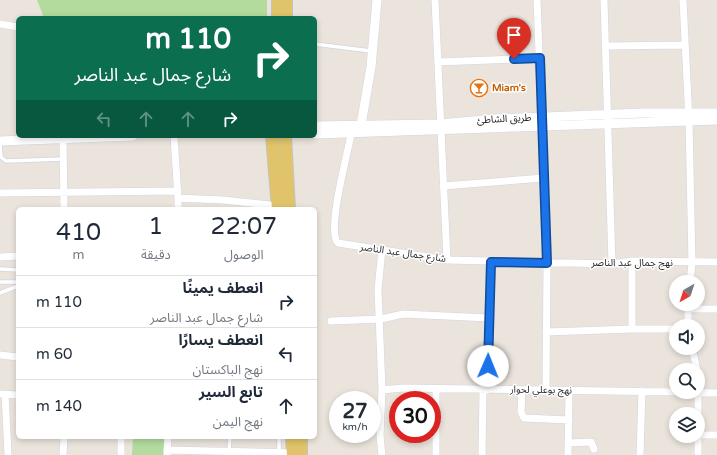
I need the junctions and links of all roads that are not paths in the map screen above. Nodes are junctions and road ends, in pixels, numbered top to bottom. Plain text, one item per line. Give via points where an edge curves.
1 (278, 0) edge
2 (286, 0) edge
3 (377, 0) edge
4 (435, 0) edge
5 (537, 0) edge
6 (604, 0) edge
7 (683, 0) edge
8 (278, 16) edge
9 (286, 16) edge
10 (0, 24) edge
11 (16, 27) edge
12 (317, 44) edge
13 (685, 45) junction
14 (607, 46) junction
15 (373, 51) junction
16 (540, 58) junction
17 (438, 62) junction
18 (717, 113) edge
19 (689, 118) junction
20 (608, 120) junction
21 (717, 120) edge
22 (542, 122) junction
23 (361, 125) junction
24 (317, 126) edge
25 (441, 127) junction
26 (317, 134) edge
27 (351, 134) junction
28 (63, 138) joint
29 (174, 138) edge
30 (272, 138) edge
31 (285, 138) edge
32 (0, 142) edge
33 (0, 146) edge
34 (63, 159) junction
35 (544, 178) junction
36 (443, 186) junction
37 (65, 191) junction
38 (0, 193) edge
39 (178, 194) junction
40 (64, 207) edge
41 (178, 207) edge
42 (269, 207) edge
43 (276, 207) edge
44 (276, 207) edge
45 (382, 250) junction
46 (16, 256) edge
47 (0, 257) edge
48 (447, 260) junction
49 (632, 261) junction
50 (491, 262) junction
51 (717, 262) edge
52 (547, 263) junction
53 (692, 263) junction
54 (612, 264) junction
55 (0, 269) edge
56 (16, 270) edge
57 (691, 275) edge
58 (0, 282) edge
59 (16, 282) edge
60 (16, 287) edge
61 (0, 293) edge
62 (705, 308) edge
63 (717, 309) edge
64 (489, 318) junction
65 (381, 319) junction
66 (331, 320) dead end
67 (632, 329) junction
68 (669, 329) edge
69 (546, 332) junction
70 (0, 355) edge
71 (16, 357) edge
72 (436, 389) junction
73 (382, 390) junction
74 (485, 390) junction
75 (522, 390) junction
76 (546, 390) junction
77 (569, 391) junction
78 (642, 391) junction
79 (669, 392) edge
80 (705, 393) edge
81 (717, 393) edge
82 (3, 394) edge
83 (16, 395) edge
84 (569, 420) junction
85 (4, 430) edge
86 (705, 435) edge
87 (717, 435) edge
88 (64, 439) edge
89 (121, 439) edge
90 (168, 439) edge
91 (230, 439) edge
92 (279, 439) edge
93 (292, 439) edge
94 (300, 439) edge
95 (568, 443) junction
96 (699, 443) edge
97 (594, 449) dead end
98 (229, 451) junction
99 (167, 452) edge
100 (279, 454) junction
101 (295, 454) edge
102 (8, 455) edge
103 (63, 455) edge
104 (121, 455) edge
105 (382, 455) edge
106 (436, 455) edge
107 (482, 455) edge
108 (568, 455) edge
109 (640, 455) edge
110 (698, 455) edge

1 - 8 main road
2 - 9 main road
3 - 15 street
4 - 17 street
5 - 16 street
6 - 14 street
7 - 13 street
10 - 11 street
12 - 15 lane
13 - 14 street
13 - 19 street
14 - 20 street
15 - 23 street
16 - 17 street
16 - 22 street
17 - 25 street
18 - 19 street, طريق الشاطئ
19 - 20 street, طريق الشاطئ
19 - 21 street, طريق الشاطئ
19 - 53 street
20 - 22 street, طريق الشاطئ
20 - 54 street
22 - 25 street, طريق الشاطئ
22 - 35 street
23 - 24 street, طريق الشاطئ
23 - 25 street, طريق الشاطئ
25 - 27 street, طريق الشاطئ
25 - 36 street
26 - 27 street, طريق الشاطئ
27 - 45 street, شارع جمال عبد الناصر via 337,200 334,238 338,243
28 - 32 street
28 - 34 street
29 - 39 street
30 - 43 main road
31 - 44 main road
33 - 34 lane via 1,157 6,160
34 - 37 street
35 - 36 street
35 - 52 street
36 - 48 street
37 - 38 street
37 - 39 street
37 - 40 street
39 - 41 street
39 - 42 street
45 - 48 street, شارع جمال عبد الناصر
45 - 65 street via 378,289
46 - 47 street
48 - 50 street, شارع جمال عبد الناصر
49 - 53 street, نهج جمال عبد الناصر
49 - 54 street, نهج جمال عبد الناصر
49 - 67 street
50 - 52 street, شارع جمال عبد الناصر
50 - 64 street
51 - 53 street, نهج جمال عبد الناصر
52 - 54 street, نهج جمال عبد الناصر
52 - 69 street
53 - 57 street
55 - 56 lane
58 - 59 lane
60 - 61 lane
62 - 63 street
64 - 65 street via 403,314
64 - 74 street
65 - 66 street
65 - 73 street
67 - 68 street
67 - 69 street
69 - 76 street
70 - 71 street
72 - 73 street, نهج بوعلي لحوار
72 - 74 street, نهج بوعلي لحوار
72 - 106 street
73 - 105 street
74 - 75 street, نهج بوعلي لحوار
74 - 107 street
75 - 76 street, نهج بوعلي لحوار
75 - 84 street via 521,412 524,418
76 - 77 street, نهج بوعلي لحوار
77 - 78 street, نهج بوعلي لحوار
77 - 84 street
78 - 79 street, نهج بوعلي لحوار
78 - 109 street
80 - 81 street
82 - 83 street
82 - 85 street
84 - 95 street
85 - 102 street
86 - 87 street
88 - 103 street
89 - 104 street
90 - 99 street
91 - 98 lane
92 - 100 lane
93 - 101 main road
94 - 101 main road
95 - 97 street via 591,442
95 - 108 street
96 - 110 street
98 - 99 street
98 - 100 street
100 - 101 street

